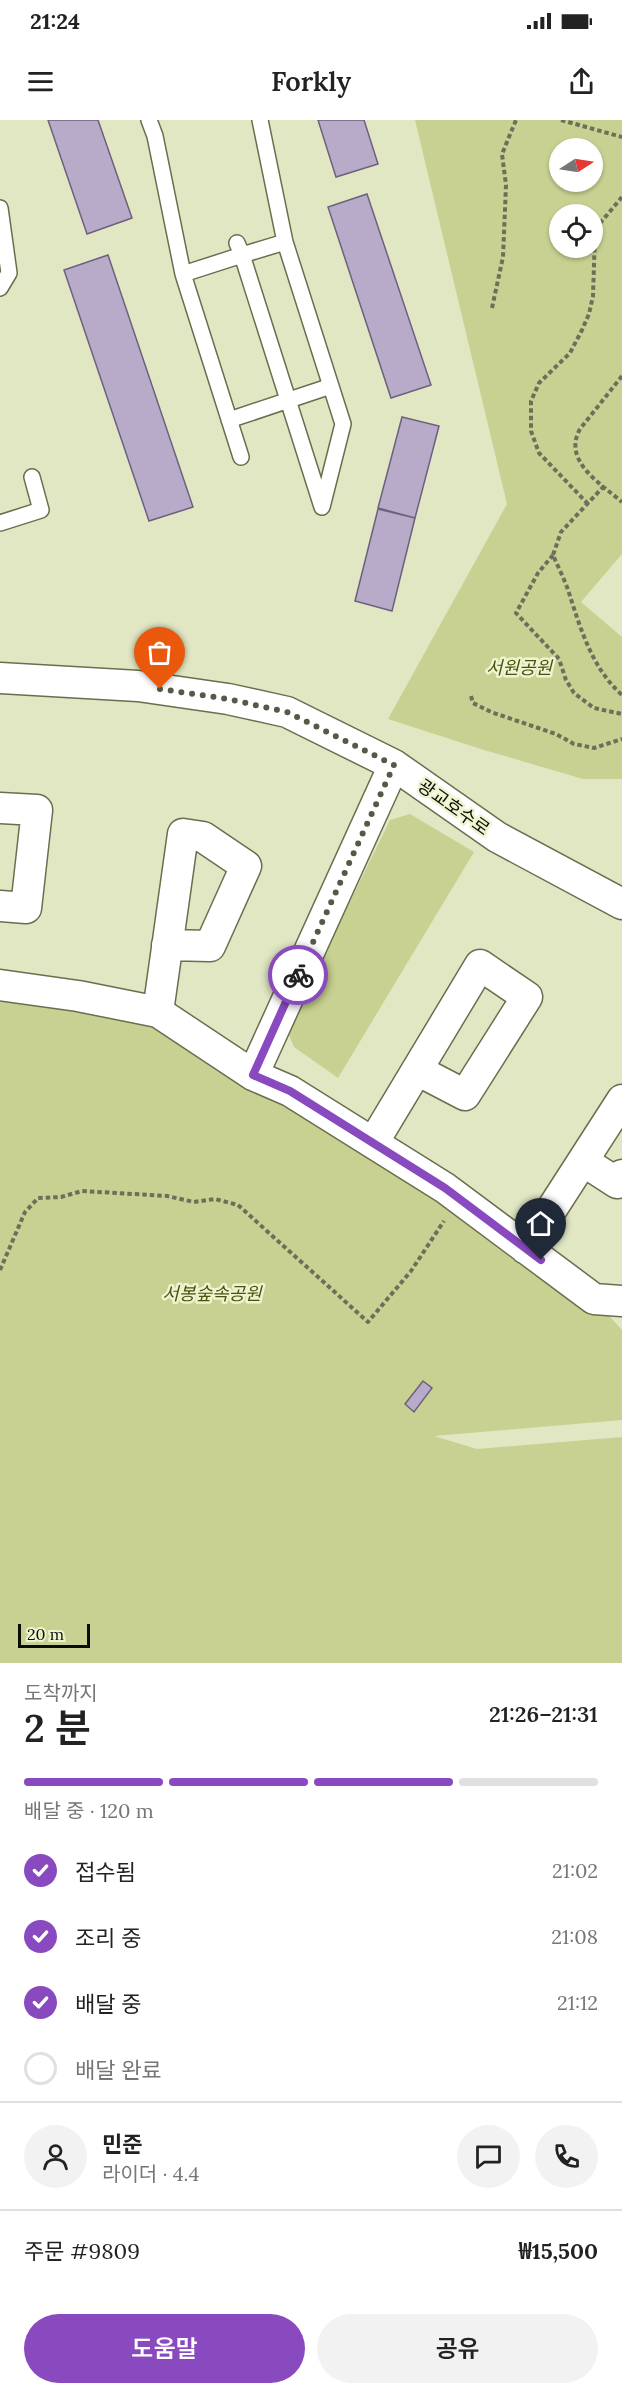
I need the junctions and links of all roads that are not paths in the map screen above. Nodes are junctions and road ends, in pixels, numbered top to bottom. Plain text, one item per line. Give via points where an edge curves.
1 (149, 120) edge
2 (260, 120) edge
3 (0, 208) edge
4 (285, 242) junction
5 (240, 249) junction
6 (183, 274) junction
7 (0, 288) edge
8 (330, 386) junction
9 (288, 400) junction
10 (229, 420) junction
11 (242, 457) dead end
12 (32, 477) dead end
13 (0, 523) edge
14 (0, 678) edge
15 (394, 765) junction
16 (0, 808) edge
17 (622, 904) edge
18 (0, 906) edge
19 (167, 945) dead end
20 (0, 985) edge
21 (158, 1012) junction
22 (417, 1070) dead end
23 (253, 1075) junction
24 (622, 1100) edge
25 (373, 1143) junction
26 (583, 1161) junction
27 (622, 1175) edge
28 (526, 1249) junction
29 (622, 1301) edge

1 - 6 lane
2 - 4 lane
3 - 7 lane via 9,273
4 - 5 lane
4 - 8 lane
5 - 6 lane
5 - 9 lane
6 - 10 lane
8 - 9 lane
8 - 9 lane via 343,424 321,507
9 - 10 lane
10 - 11 lane
12 - 13 lane via 41,510
14 - 15 street, 광교호수로 via 138,686 287,712
15 - 17 street, 광교호수로 via 497,837
15 - 23 street
16 - 18 street via 37,810 26,908
19 - 21 street
20 - 21 street
21 - 23 street
22 - 25 street
23 - 25 street via 290,1091
24 - 26 street
25 - 28 street
26 - 27 street via 617,1183
26 - 28 street
28 - 29 street via 594,1299

